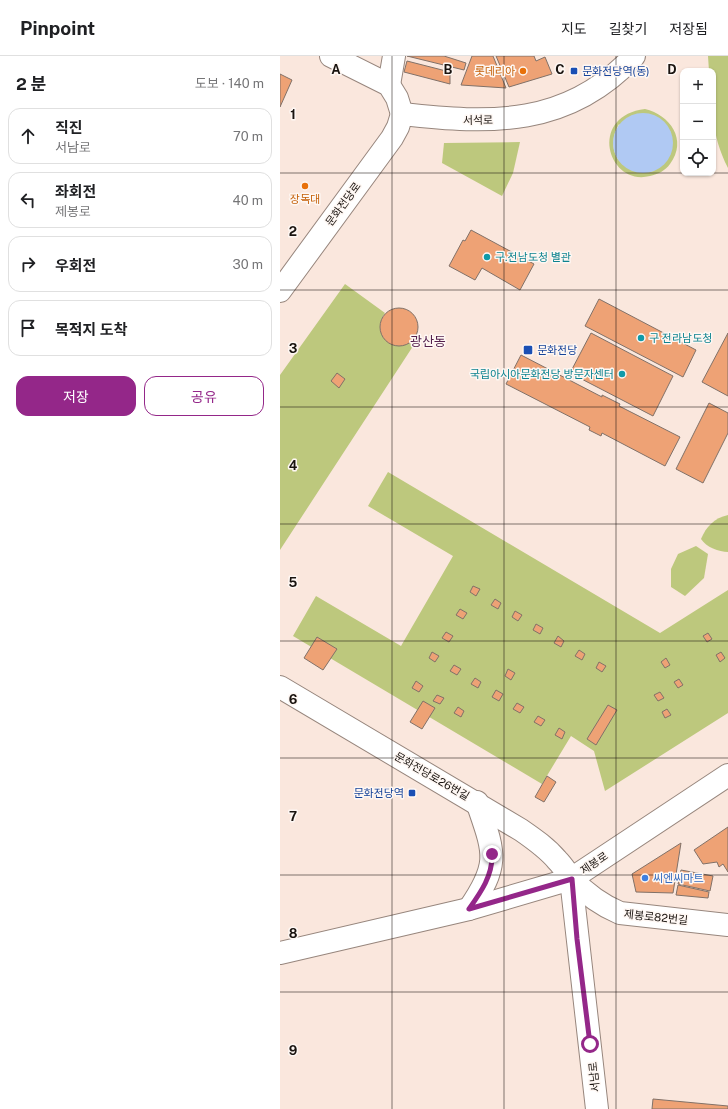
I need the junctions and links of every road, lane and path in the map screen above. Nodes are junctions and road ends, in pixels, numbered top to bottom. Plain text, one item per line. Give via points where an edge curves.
1 (331, 56) edge
2 (394, 56) edge
3 (634, 56) edge
4 (389, 85) junction
5 (402, 114) junction
6 (280, 291) edge
7 (280, 687) edge
8 (728, 775) edge
9 (477, 802) junction
10 (572, 879) junction
11 (469, 909) junction
12 (728, 925) edge
13 (280, 952) edge
14 (597, 1109) edge

1 - 4 street
2 - 4 street
3 - 5 street, 서석로 via 610,79 592,91 553,109 530,116 461,121
4 - 5 street via 398,98
5 - 6 street, 문화전당로 via 392,138
7 - 9 street, 문화전당로26번길
8 - 10 street, 제봉로
9 - 10 street, 문화전당로26번길 via 542,845
9 - 11 street via 492,856 486,882
10 - 11 street, 제봉로
10 - 12 street, 제봉로82번길 via 604,907 620,913
10 - 14 street, 서남로
11 - 13 street, 제봉로

